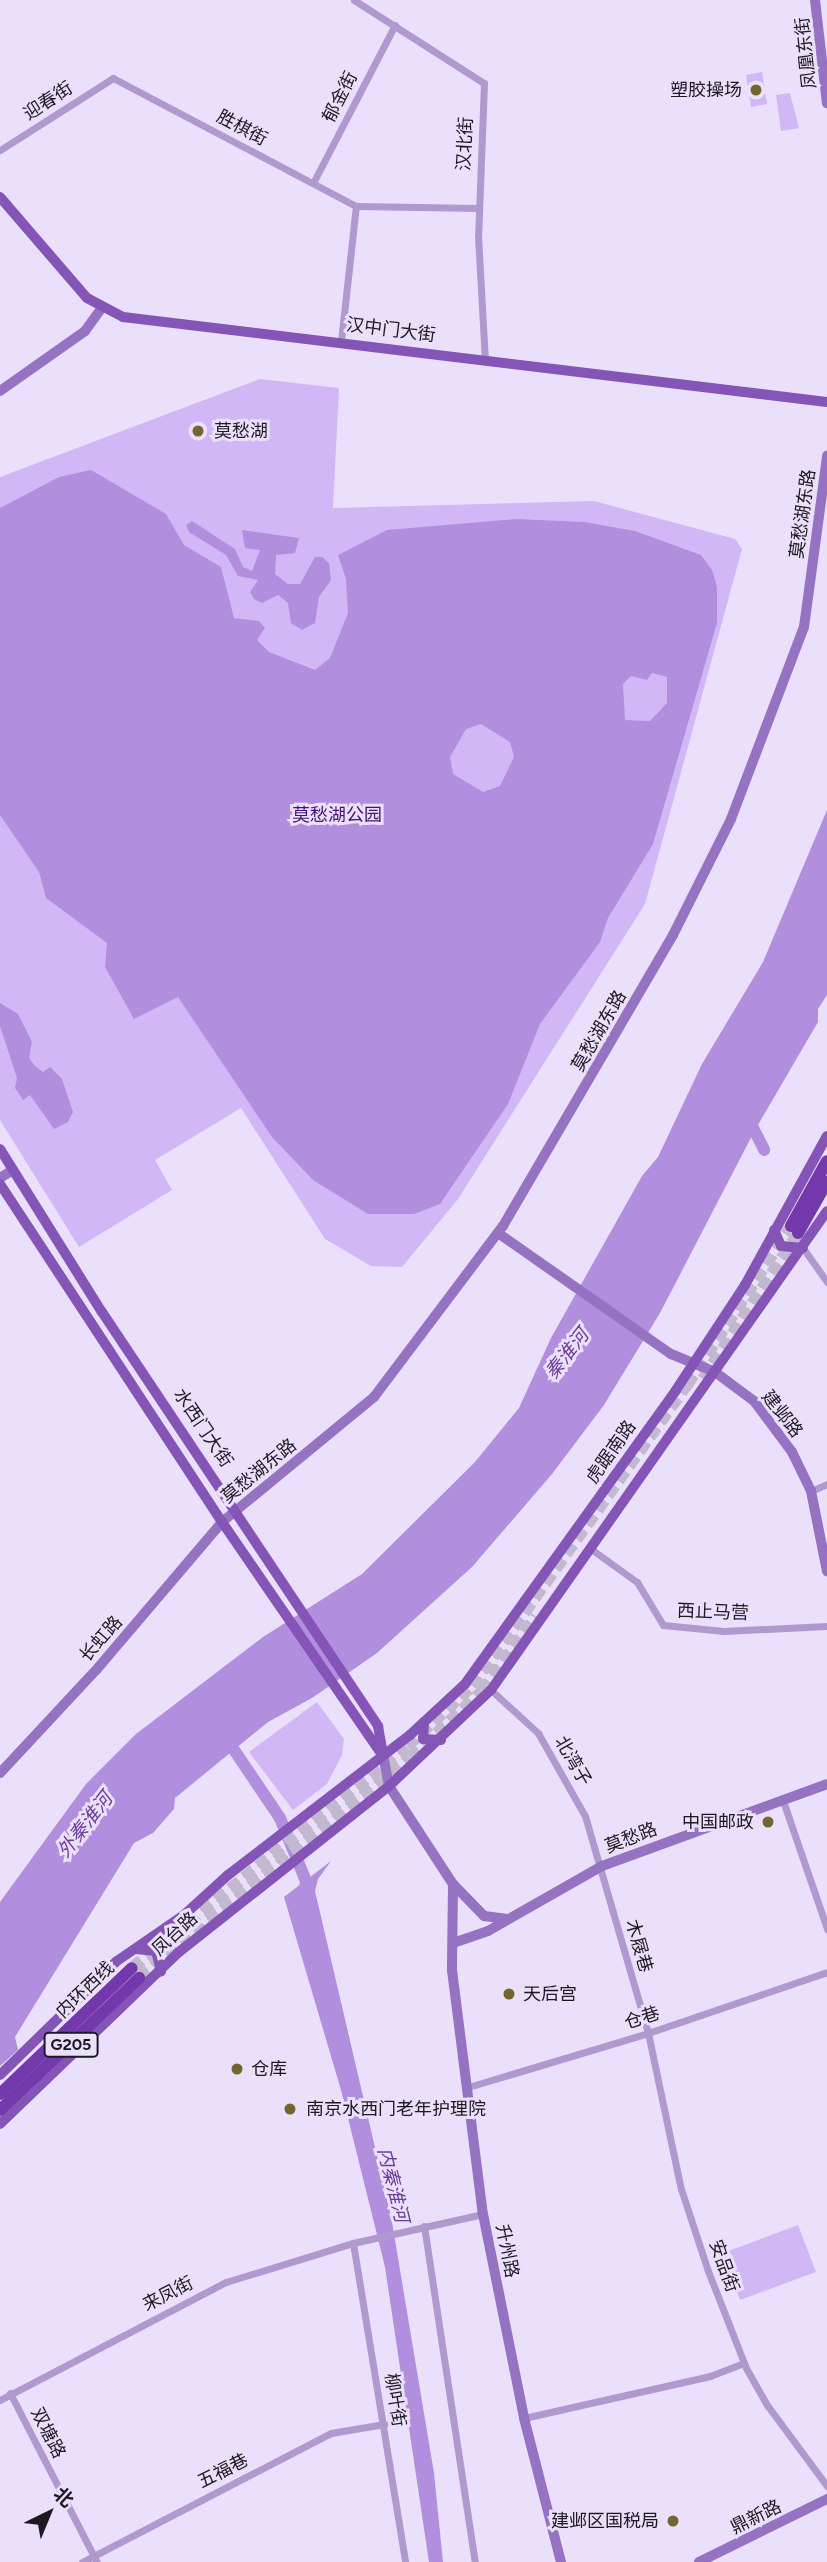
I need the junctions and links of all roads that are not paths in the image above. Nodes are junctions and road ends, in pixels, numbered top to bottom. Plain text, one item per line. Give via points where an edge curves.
1 (354, 0) edge
2 (815, 0) edge
3 (395, 25) junction
4 (113, 78) joint
5 (827, 103) edge
6 (0, 150) edge
7 (313, 183) junction
8 (0, 197) edge
9 (356, 206) junction
10 (479, 208) junction
11 (101, 309) junction
12 (341, 341) junction
13 (485, 359) junction
14 (0, 391) edge
15 (827, 402) edge
16 (827, 456) edge
17 (827, 1136) edge
18 (0, 1149) edge
19 (827, 1161) edge
20 (13, 1170) junction
21 (0, 1178) edge
22 (827, 1182) edge
23 (0, 1184) edge
24 (827, 1211) edge
25 (774, 1230) junction
26 (498, 1233) junction
27 (803, 1248) junction
28 (827, 1282) edge
29 (693, 1364) junction
30 (715, 1372) junction
31 (827, 1484) edge
32 (811, 1491) junction
33 (238, 1510) junction
34 (222, 1522) junction
35 (591, 1549) junction
36 (827, 1571) edge
37 (827, 1626) edge
38 (491, 1690) junction
39 (424, 1721) junction
40 (441, 1740) junction
41 (383, 1755) junction
42 (0, 1773) edge
43 (827, 1784) edge
44 (388, 1786) junction
45 (782, 1798) junction
46 (602, 1866) junction
47 (453, 1884) junction
48 (509, 1919) junction
49 (827, 1929) edge
50 (456, 1942) junction
51 (133, 1949) junction
52 (161, 1971) junction
53 (827, 1972) edge
54 (648, 2034) junction
55 (0, 2075) edge
56 (465, 2088) junction
57 (0, 2094) edge
58 (0, 2110) edge
59 (0, 2124) edge
60 (483, 2214) junction
61 (424, 2226) junction
62 (357, 2242) junction
63 (744, 2363) junction
64 (10, 2393) junction
65 (0, 2400) edge
66 (524, 2418) junction
67 (384, 2424) junction
68 (827, 2486) edge
69 (827, 2499) edge
70 (95, 2559) edge
71 (82, 2562) edge
72 (405, 2562) edge
73 (475, 2562) edge
74 (561, 2562) edge
75 (699, 2562) edge

1 - 3 street, 汉北街
2 - 5 main road, 凤凰东街
3 - 7 street, 郁金街
3 - 10 street, 汉北街 via 484,83
4 - 6 street, 迎春街
4 - 7 street, 胜棋街
7 - 9 street, 胜棋街
8 - 11 main road, 汉中门大街 via 58,270
9 - 10 street, 胜棋街
9 - 12 street
10 - 13 street, 汉北街
11 - 12 main road, 汉中门大街 via 123,317
11 - 14 main road via 85,331
12 - 13 main road, 汉中门大街
13 - 15 main road, 汉中门大街
16 - 26 main road, 莫愁湖东路 via 804,627 731,819 673,935
17 - 25 main road, 虎踞南路
18 - 20 main road, 水西门大街
19 - 22 highway via 794,1230
20 - 21 main road
20 - 33 main road, 水西门大街 via 102,1312
23 - 34 main road, 水西门大街
24 - 27 main road
25 - 27 main road via 782,1246
25 - 29 main road, 虎踞南路
26 - 29 main road, 建邺路 via 671,1354
26 - 33 main road, 莫愁湖东路 via 374,1397
27 - 28 street
27 - 30 main road
29 - 30 main road, 建邺路
29 - 39 main road, 虎踞南路 via 484,1662
30 - 32 main road, 建邺路 via 745,1393 776,1428
30 - 35 main road
31 - 32 street
32 - 36 main road, 建邺路
33 - 34 main road, 莫愁湖东路
33 - 41 main road, 水西门大街 via 378,1726
34 - 41 main road, 水西门大街
34 - 42 main road, 长虹路 via 97,1669
35 - 37 street, 西止马营 via 637,1582 663,1626 724,1631
35 - 38 main road
38 - 40 main road
38 - 46 street, 北湾子 via 538,1733 559,1763 585,1816
39 - 40 main road via 423,1739
39 - 41 main road, 虎踞南路
40 - 44 main road
41 - 44 main road
41 - 51 main road, 凤台路 via 184,1916
43 - 45 main road, 莫愁路
44 - 47 main road
44 - 52 main road, 凤台路 via 270,1876
45 - 46 main road, 莫愁路
45 - 49 street
46 - 48 main road, 莫愁路
46 - 54 street, 木屐巷
47 - 48 main road via 484,1916
47 - 50 main road
48 - 50 main road, 莫愁路
50 - 56 main road, 升州路 via 452,1970
51 - 52 main road via 156,1951
51 - 55 main road, 凤台路
52 - 59 main road, 凤台路
53 - 54 street, 仓巷
54 - 56 street, 仓巷
54 - 63 street, 安品街 via 681,2189
56 - 60 main road, 升州路
57 - 58 highway, 内环西线 / G205 via 136,1973
60 - 61 street
60 - 66 main road, 升州路
61 - 62 street, 来凤街
61 - 73 street
62 - 64 street, 来凤街 via 226,2282
62 - 67 street, 柳叶街
63 - 66 street via 710,2376
63 - 68 street, 安品街 via 767,2405
64 - 65 street, 来凤街
64 - 70 street, 双塘路
66 - 74 main road, 升州路
67 - 70 street, 五福巷 via 331,2433
67 - 72 street, 柳叶街
69 - 75 main road, 鼎新路
70 - 71 street, 五福巷

